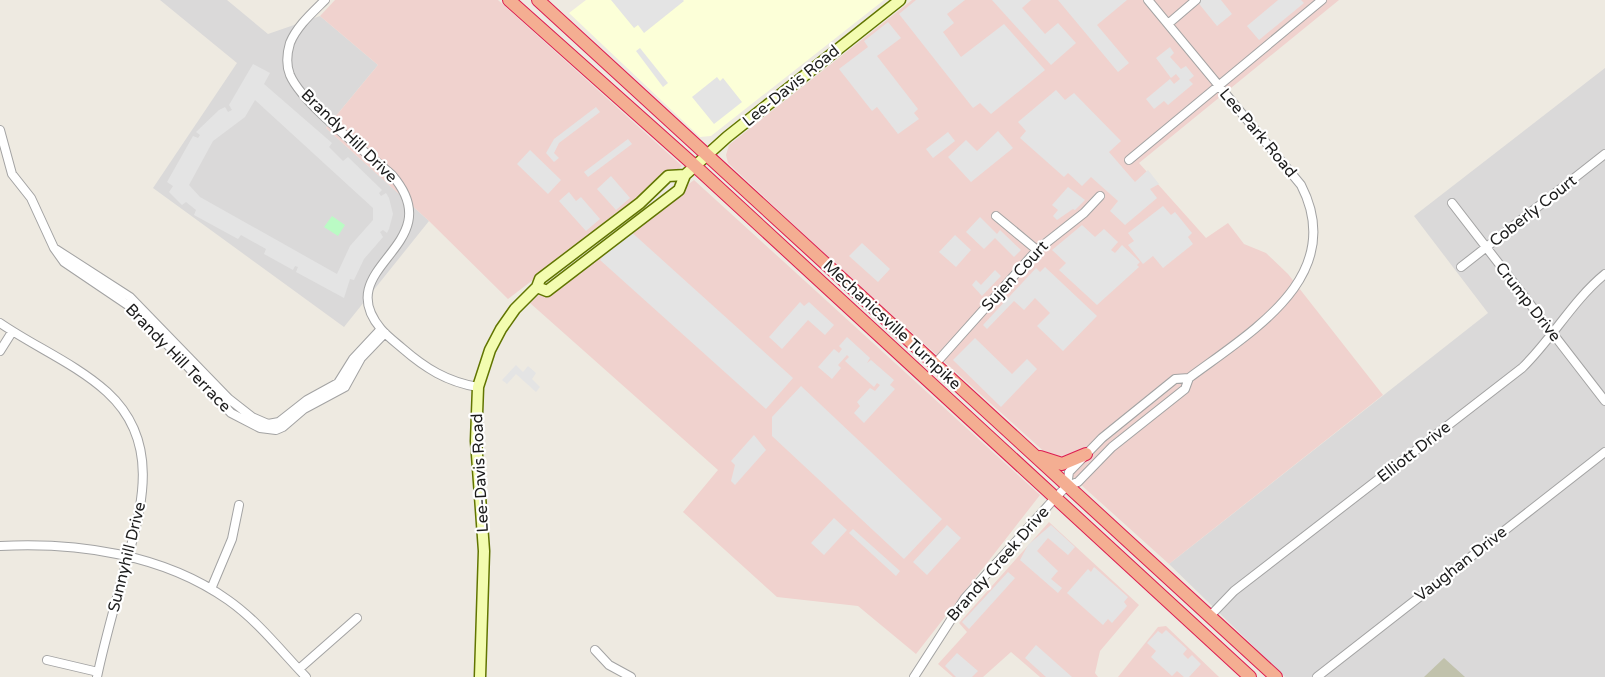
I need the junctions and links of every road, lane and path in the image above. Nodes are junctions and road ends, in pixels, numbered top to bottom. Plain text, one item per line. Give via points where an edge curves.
1 (325, 0) edge
2 (509, 0) edge
3 (538, 0) edge
4 (900, 0) edge
5 (1148, 0) edge
6 (1196, 0) edge
7 (1322, 0) edge
8 (1168, 24) junction
9 (1219, 86) junction
10 (0, 130) edge
11 (1605, 154) edge
12 (708, 155) junction
13 (1129, 160) dead end
14 (695, 166) junction
15 (685, 175) junction
16 (1100, 196) dead end
17 (1452, 203) dead end
18 (996, 216) dead end
19 (616, 220) junction
20 (1486, 248) junction
21 (1036, 250) junction
22 (590, 259) junction
23 (1461, 267) dead end
24 (1605, 274) edge
25 (537, 287) junction
26 (0, 323) edge
27 (383, 331) junction
28 (12, 332) junction
29 (1554, 335) junction
30 (0, 351) edge
31 (936, 363) junction
32 (1189, 378) junction
33 (478, 387) junction
34 (1605, 401) edge
35 (1605, 452) edge
36 (1032, 454) junction
37 (1086, 454) junction
38 (1068, 486) junction
39 (1055, 498) junction
40 (239, 505) dead end
41 (0, 546) edge
42 (128, 558) junction
43 (211, 589) junction
44 (1210, 616) junction
45 (357, 618) dead end
46 (595, 650) dead end
47 (47, 660) dead end
48 (299, 669) junction
49 (98, 674) edge
50 (306, 677) edge
51 (480, 677) edge
52 (631, 677) edge
53 (914, 677) edge
54 (1250, 677) edge
55 (1276, 677) edge
56 (1317, 677) edge

1 - 27 street, Brandy Hill Drive via 290,43 287,63 306,98 392,174 408,200 407,231 373,275 368,292 370,306
2 - 14 highway, Mechanicsville Turnpike
3 - 12 highway, Mechanicsville Turnpike
4 - 12 main road, Lee-Davis Road
5 - 8 street, Lee Park Road
6 - 8 street
7 - 9 street
8 - 9 street, Lee Park Road
9 - 13 street
9 - 32 street, Lee Park Road via 1301,184 1312,212 1314,243 1304,274 1287,299
10 - 27 street, Brandy Hill Terrace via 12,174 30,198 64,262 135,310 231,413 260,429 284,427 304,409 345,387 361,358
11 - 20 street, Coberly Court
12 - 14 main road, Lee-Davis Road
12 - 31 highway, Mechanicsville Turnpike
14 - 15 main road, Lee-Davis Road
14 - 39 highway, Mechanicsville Turnpike
15 - 19 main road, Lee-Davis Road via 668,176
15 - 22 main road, Lee-Davis Road via 679,190
16 - 21 street, Sujen Court
17 - 20 street, Crump Drive
18 - 21 street
19 - 22 main road via 591,249
19 - 25 main road, Lee-Davis Road via 540,279
20 - 23 street, Coberly Court
20 - 29 street, Crump Drive
21 - 31 street, Sujen Court
22 - 25 main road, Lee-Davis Road via 548,291
24 - 29 street, Elliott Drive
25 - 33 main road, Lee-Davis Road via 501,329
26 - 28 street, Sunnyhill Drive
27 - 33 street, Brandy Hill Drive via 431,371
28 - 30 street
28 - 42 street, Sunnyhill Drive via 99,386 130,423 140,451 144,481
29 - 34 street, Crump Drive
29 - 44 street, Elliott Drive via 1494,391 1234,591
31 - 36 highway, Mechanicsville Turnpike
32 - 37 street, Lee Park Road via 1175,379
32 - 38 street, Lee Park Road via 1185,389 1112,447 1078,482
33 - 51 main road, Lee-Davis Road via 476,441 484,551
35 - 56 street, Vaughan Drive
36 - 37 highway via 1062,464
36 - 38 highway, Mechanicsville Turnpike
37 - 38 street, Lee Park Road via 1069,472
38 - 39 street, Brandy Creek Drive
38 - 44 highway, Mechanicsville Turnpike
39 - 53 street, Brandy Creek Drive via 965,598
39 - 54 highway, Mechanicsville Turnpike
40 - 43 street via 232,539
41 - 42 street via 58,544
42 - 43 street via 169,569
42 - 49 street, Sunnyhill Drive
43 - 48 street via 244,612
44 - 55 highway, Mechanicsville Turnpike
45 - 48 street
46 - 52 street via 609,665
47 - 49 street
48 - 50 street

